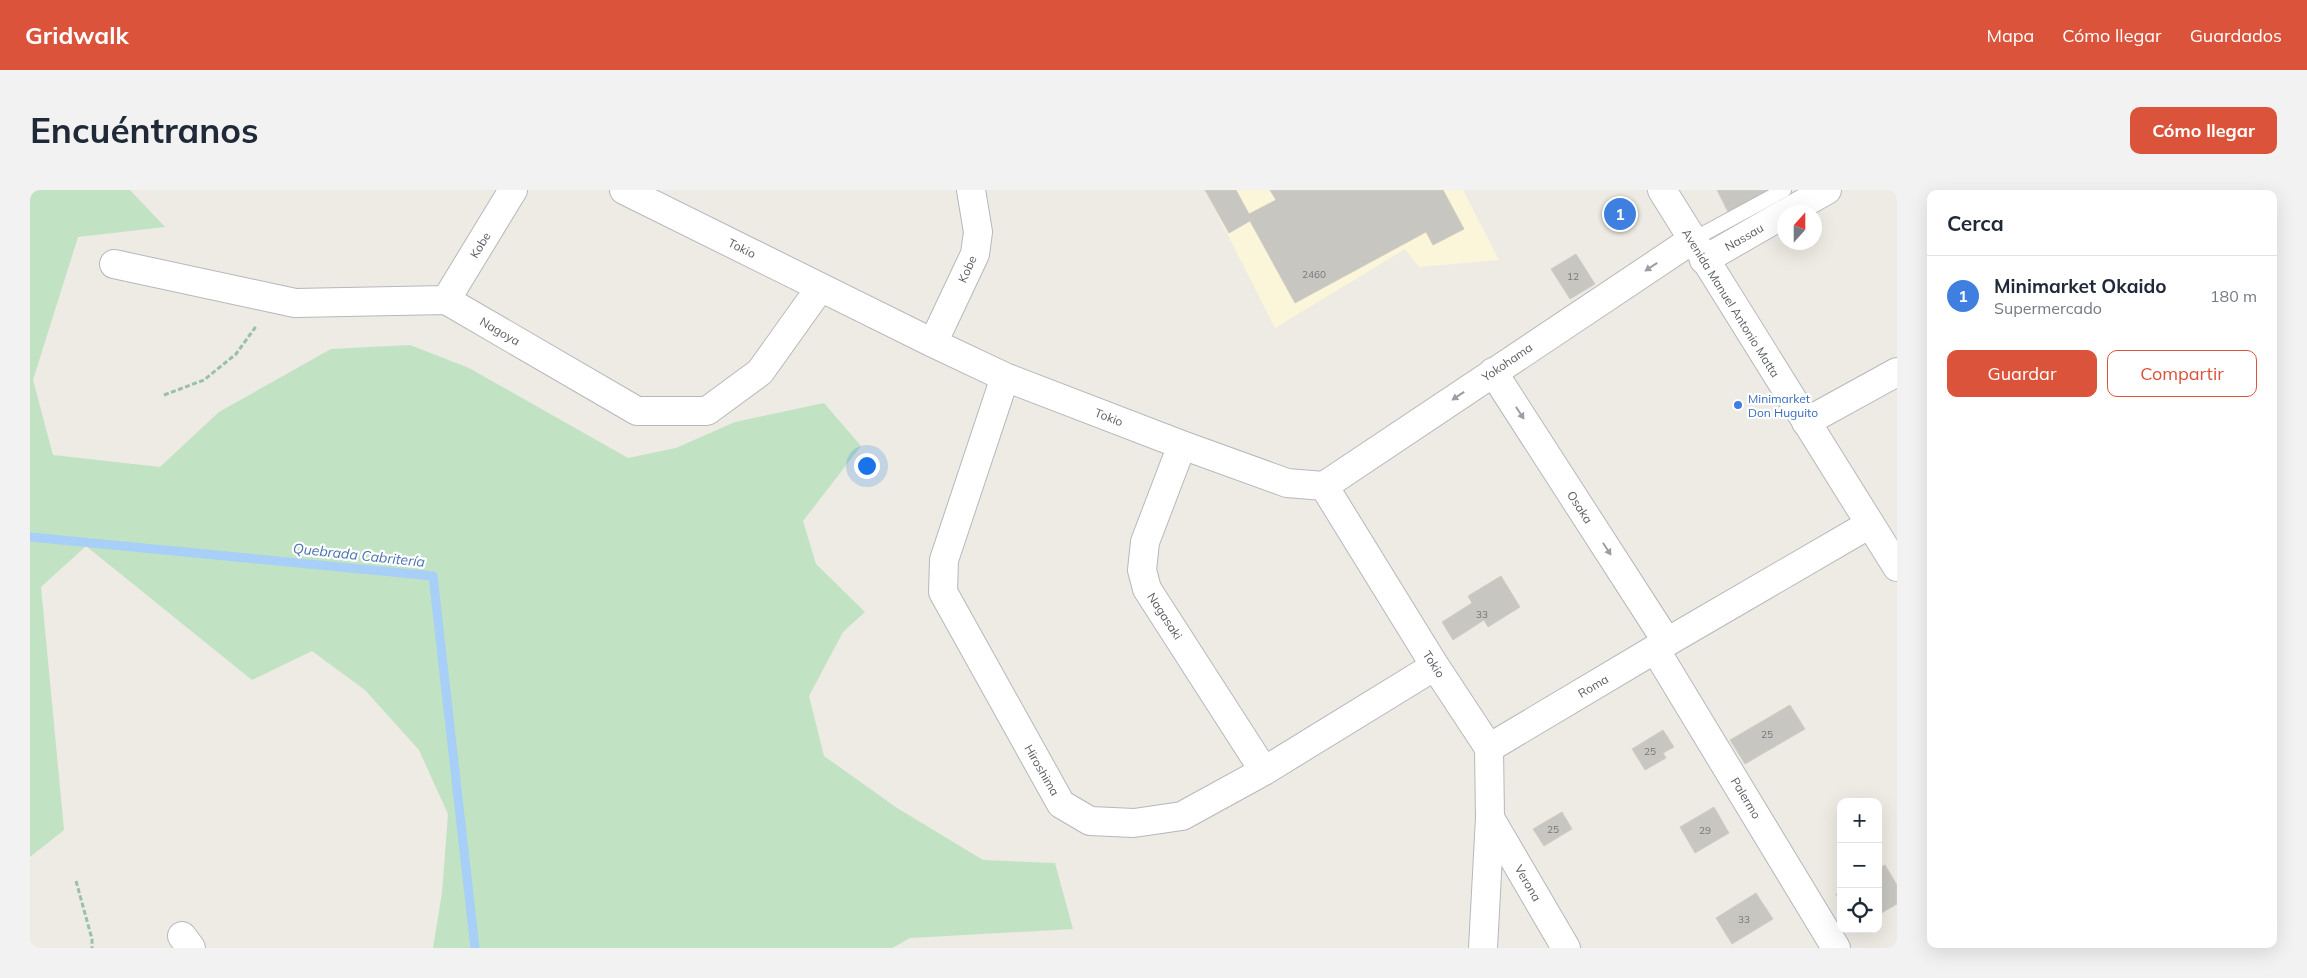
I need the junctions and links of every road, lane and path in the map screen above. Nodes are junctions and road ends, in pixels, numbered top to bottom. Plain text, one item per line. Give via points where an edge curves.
1 (514, 190) edge
2 (624, 190) edge
3 (971, 190) edge
4 (1662, 190) edge
5 (1784, 190) edge
6 (1827, 190) edge
7 (1800, 205) edge
8 (1777, 217) edge
9 (1698, 250) junction
10 (114, 264) dead end
11 (820, 288) junction
12 (275, 299) junction
13 (446, 300) junction
14 (933, 343) junction
15 (1493, 372) junction
16 (1897, 372) edge
17 (1005, 377) junction
18 (164, 395) dead end
19 (1806, 422) junction
20 (1182, 445) junction
21 (1324, 486) junction
22 (1870, 524) junction
23 (1897, 567) edge
24 (1661, 645) junction
25 (1435, 666) junction
26 (1489, 748) junction
27 (1264, 771) junction
28 (1490, 818) junction
29 (76, 882) dead end
30 (92, 948) edge
31 (1483, 948) edge
32 (1566, 948) edge
33 (1836, 948) edge

1 - 13 street, Kobe
2 - 11 street, Tokio
3 - 14 street, Kobe via 978,232 975,254
4 - 9 street, Avenida Manuel Antonio Matta
5 - 9 lane
6 - 7 street, Nassau
8 - 9 street, Nassau
9 -> 15 street, Yokohama
9 - 19 street, Avenida Manuel Antonio Matta
10 - 12 street
11 - 13 street, Nagoya via 760,372 707,411 636,412
11 - 14 street, Tokio
12 - 13 street via 295,303
12 - 18 path via 236,354 204,380
14 - 17 street, Tokio
15 -> 21 street, Yokohama
15 -> 24 street, Osaka
16 - 19 street
17 - 20 street, Tokio
17 - 27 street, Hiroshima via 944,560 943,592 1061,804 1090,821 1134,823 1182,816
19 - 22 street, Avenida Manuel Antonio Matta
20 - 21 street, Tokio via 1287,483
20 - 27 street, Nagasaki via 1144,542 1142,570 1147,589
21 - 25 street, Tokio
22 - 23 street, Avenida Manuel Antonio Matta
22 - 24 street, Roma
24 - 26 street, Roma
24 - 33 street, Palermo
25 - 26 street, Tokio
25 - 27 street, Hiroshima
26 - 28 street
28 - 31 street
28 - 32 street, Verona
29 - 30 path

